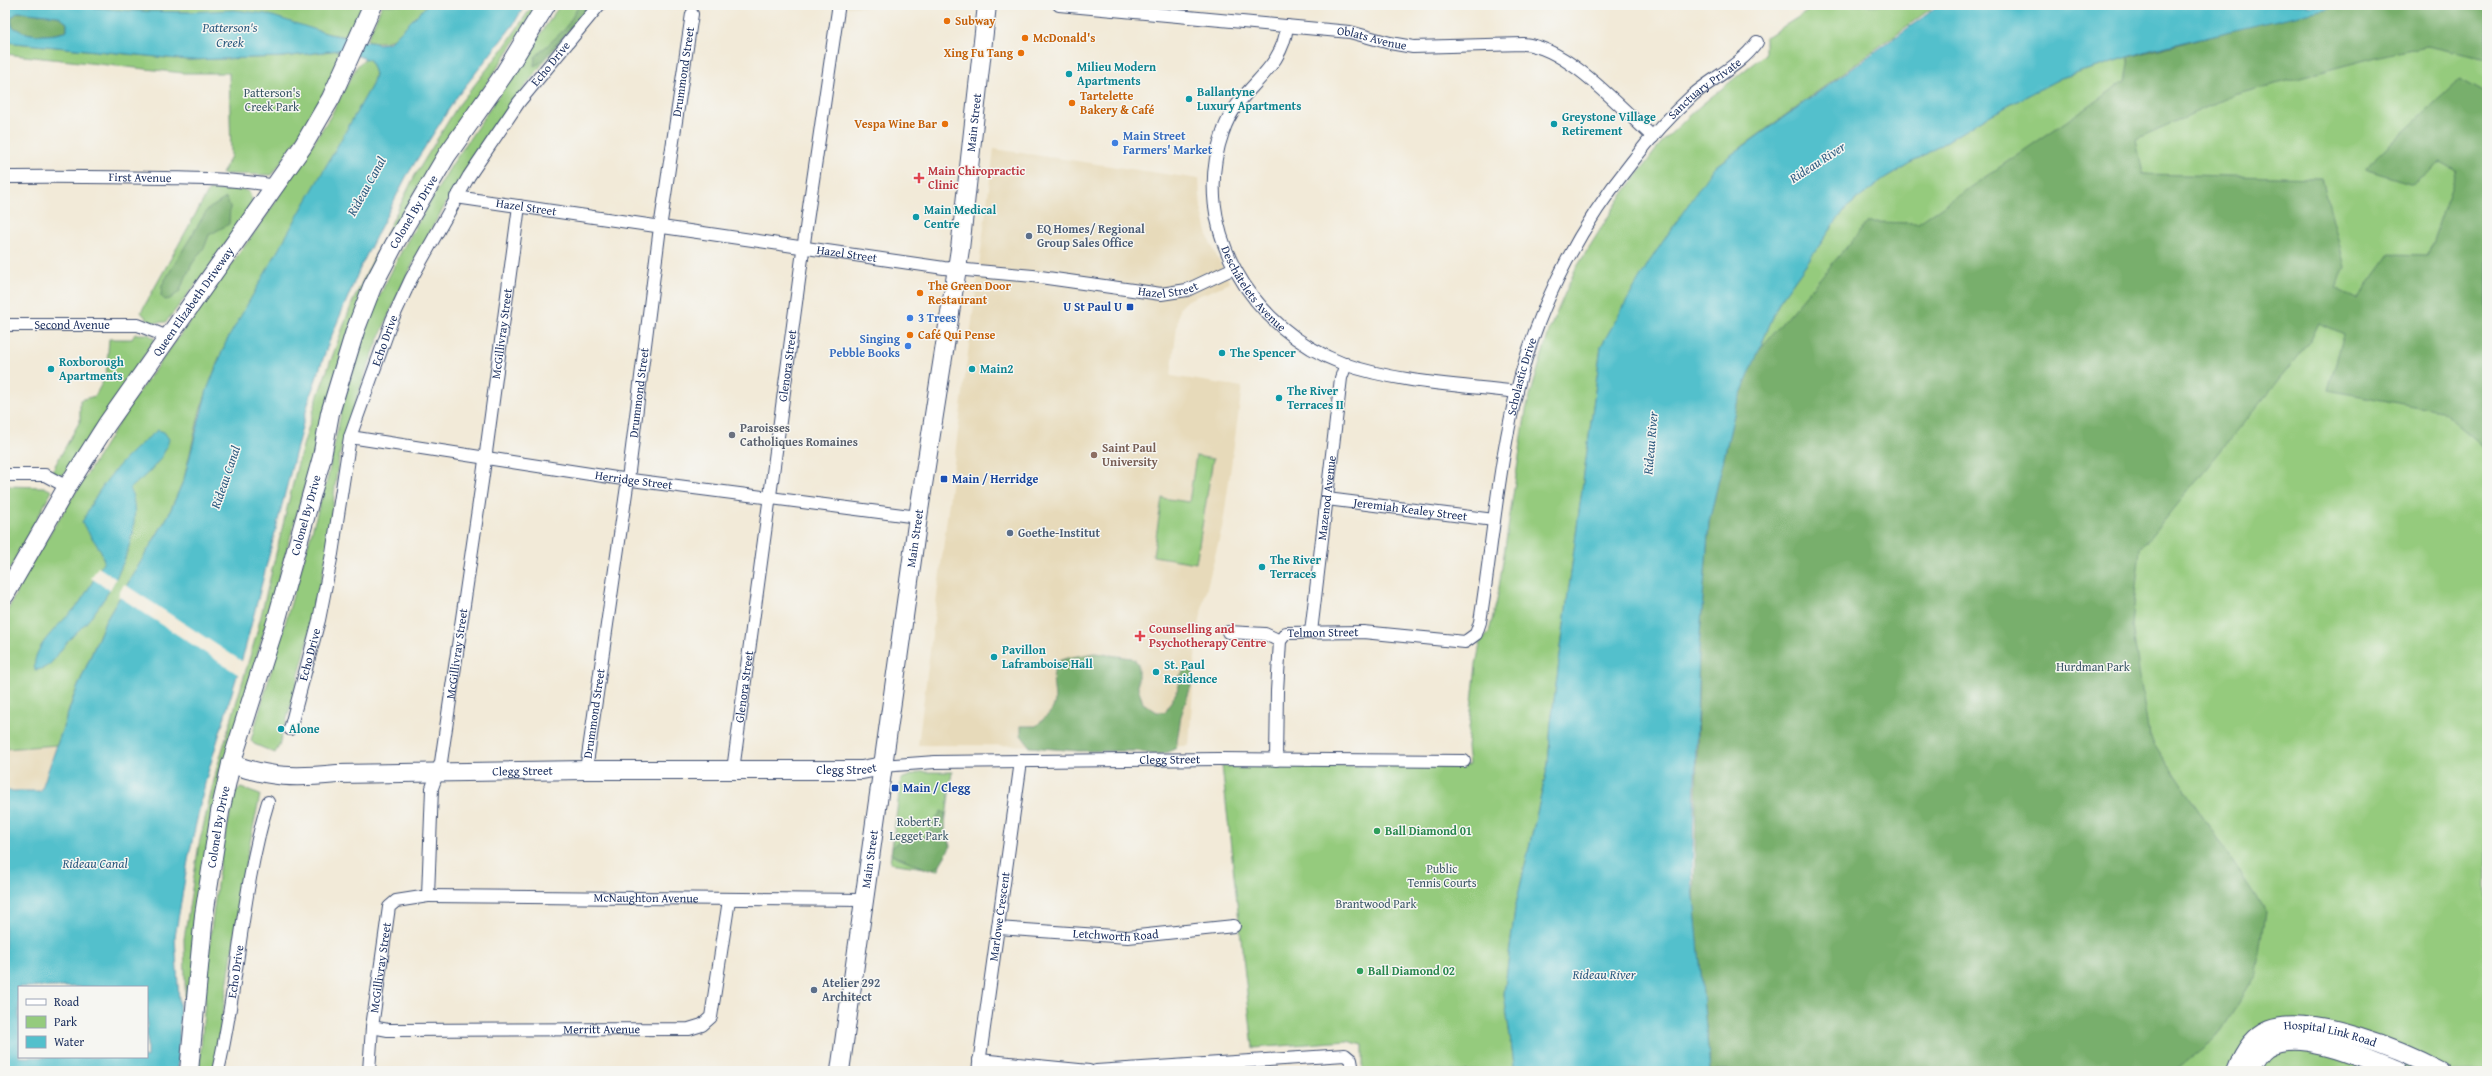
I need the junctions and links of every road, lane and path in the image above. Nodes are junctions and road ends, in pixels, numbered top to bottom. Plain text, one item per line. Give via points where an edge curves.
1 (373, 5) edge
2 (546, 5) edge
3 (599, 5) edge
4 (987, 5) edge
5 (1059, 5) edge
6 (838, 10) dead end
7 (692, 14) dead end
8 (1287, 26) junction
9 (1757, 42) dead end
10 (1653, 137) junction
11 (5, 177) edge
12 (275, 186) junction
13 (456, 197) junction
14 (519, 206) junction
15 (660, 226) junction
16 (804, 247) junction
17 (1234, 268) junction
18 (957, 269) junction
19 (5, 325) edge
20 (168, 337) junction
21 (1346, 364) junction
22 (1517, 392) junction
23 (350, 437) junction
24 (485, 458) junction
25 (5, 475) edge
26 (628, 479) junction
27 (60, 483) junction
28 (770, 498) junction
29 (1327, 499) junction
30 (918, 517) junction
31 (1494, 520) junction
32 (5, 595) edge
33 (1228, 632) dead end
34 (1310, 632) junction
35 (1280, 641) junction
36 (1465, 642) joint
37 (290, 729) dead end
38 (1276, 760) junction
39 (1022, 761) junction
40 (1464, 761) dead end
41 (231, 764) junction
42 (882, 766) junction
43 (586, 770) junction
44 (733, 770) junction
45 (438, 774) junction
46 (268, 802) dead end
47 (428, 896) junction
48 (729, 900) junction
49 (864, 900) junction
50 (1234, 926) dead end
51 (998, 928) junction
52 (372, 1027) junction
53 (979, 1066) edge
54 (189, 1071) edge
55 (218, 1071) edge
56 (369, 1071) edge
57 (840, 1071) edge
58 (1089, 1071) edge
59 (1096, 1071) edge
60 (1354, 1071) edge
61 (2236, 1071) edge
62 (2249, 1071) edge
63 (2397, 1071) edge
64 (2440, 1071) edge

1 - 12 main road, Queen Elizabeth Driveway via 350,58 303,146
2 - 41 main road, Colonel By Drive via 504,74 447,155 372,287 330,413 322,457 278,615
3 - 13 street, Echo Drive via 519,102
4 - 18 main road, Main Street
5 - 8 street, Oblats Avenue
6 - 16 street, Glenora Street
7 - 15 street, Drummond Street
8 - 10 street, Oblats Avenue via 1350,32 1413,47 1523,44 1540,46 1564,59
8 - 17 street, Deschâtelets Avenue via 1285,42 1277,59 1241,98 1229,116 1214,164 1214,198 1218,229
9 - 10 street, Sanctuary Private via 1692,96
10 - 22 street, Scholastic Drive via 1604,198 1570,254 1531,345
11 - 12 street, First Avenue via 216,180
12 - 20 main road, Queen Elizabeth Driveway
13 - 14 street, Hazel Street
13 - 23 street, Echo Drive via 411,279 392,320
14 - 15 street, Hazel Street
14 - 24 street, McGillivray Street
15 - 16 street, Hazel Street
15 - 26 street, Drummond Street
16 - 18 street, Hazel Street
16 - 28 street, Glenora Street
17 - 18 street, Hazel Street via 1187,290 1162,294 1033,276
17 - 21 street, Deschâtelets Avenue via 1257,303 1281,326 1313,349
18 - 30 main road, Main Street
19 - 20 street, Second Avenue via 138,324
20 - 27 main road, Queen Elizabeth Driveway
21 - 22 street, Deschâtelets Avenue via 1394,376
21 - 29 street, Mazenod Avenue via 1341,378
22 - 31 street, Scholastic Drive
23 - 24 street, Herridge Street
23 - 37 street, Echo Drive via 323,598 306,676
24 - 26 street, Herridge Street
24 - 45 street, McGillivray Street
25 - 27 street via 45,475
26 - 28 street, Herridge Street
26 - 43 street, Drummond Street
27 - 32 main road, Queen Elizabeth Driveway
28 - 30 street, Herridge Street
28 - 44 street, Glenora Street
29 - 31 street, Jeremiah Kealey Street
29 - 34 street, Mazenod Avenue
30 - 42 main road, Main Street
31 - 36 street, Scholastic Drive via 1480,622 1476,634
33 - 35 street via 1265,634
34 - 35 street, Telmon Street via 1286,633
34 - 36 street, Telmon Street via 1363,632
35 - 38 street, Telmon Street via 1276,691
38 - 39 street, Clegg Street
38 - 40 street, Clegg Street
39 - 42 street, Clegg Street via 935,762
39 - 51 street, Marlowe Crescent
41 - 45 main road, Clegg Street via 282,777
41 - 54 main road, Colonel By Drive via 220,812 204,915
42 - 44 main road, Clegg Street via 862,770
42 - 49 main road, Main Street
43 - 44 main road, Clegg Street
43 - 45 main road, Clegg Street
45 - 47 street, McGillivray Street via 432,788
46 - 55 street, Echo Drive via 255,846 242,920 228,1030
47 - 48 street, McNaughton Avenue
47 - 52 street, McGillivray Street via 396,901 389,907
48 - 49 street, McNaughton Avenue
48 - 52 street, Merritt Avenue via 711,1017 702,1024 681,1029 388,1030
49 - 57 main road, Main Street
50 - 51 street, Letchworth Road via 1128,937
51 - 53 street, Marlowe Crescent
52 - 56 street, McGillivray Street
53 - 58 street
59 - 60 street via 1345,1055 1351,1060
61 - 64 main road, Hospital Link Road via 2257,1037 2269,1030 2288,1025 2326,1030 2367,1040
62 - 63 main road, Hospital Link Road via 2263,1050 2273,1044 2289,1041 2311,1043 2350,1053

